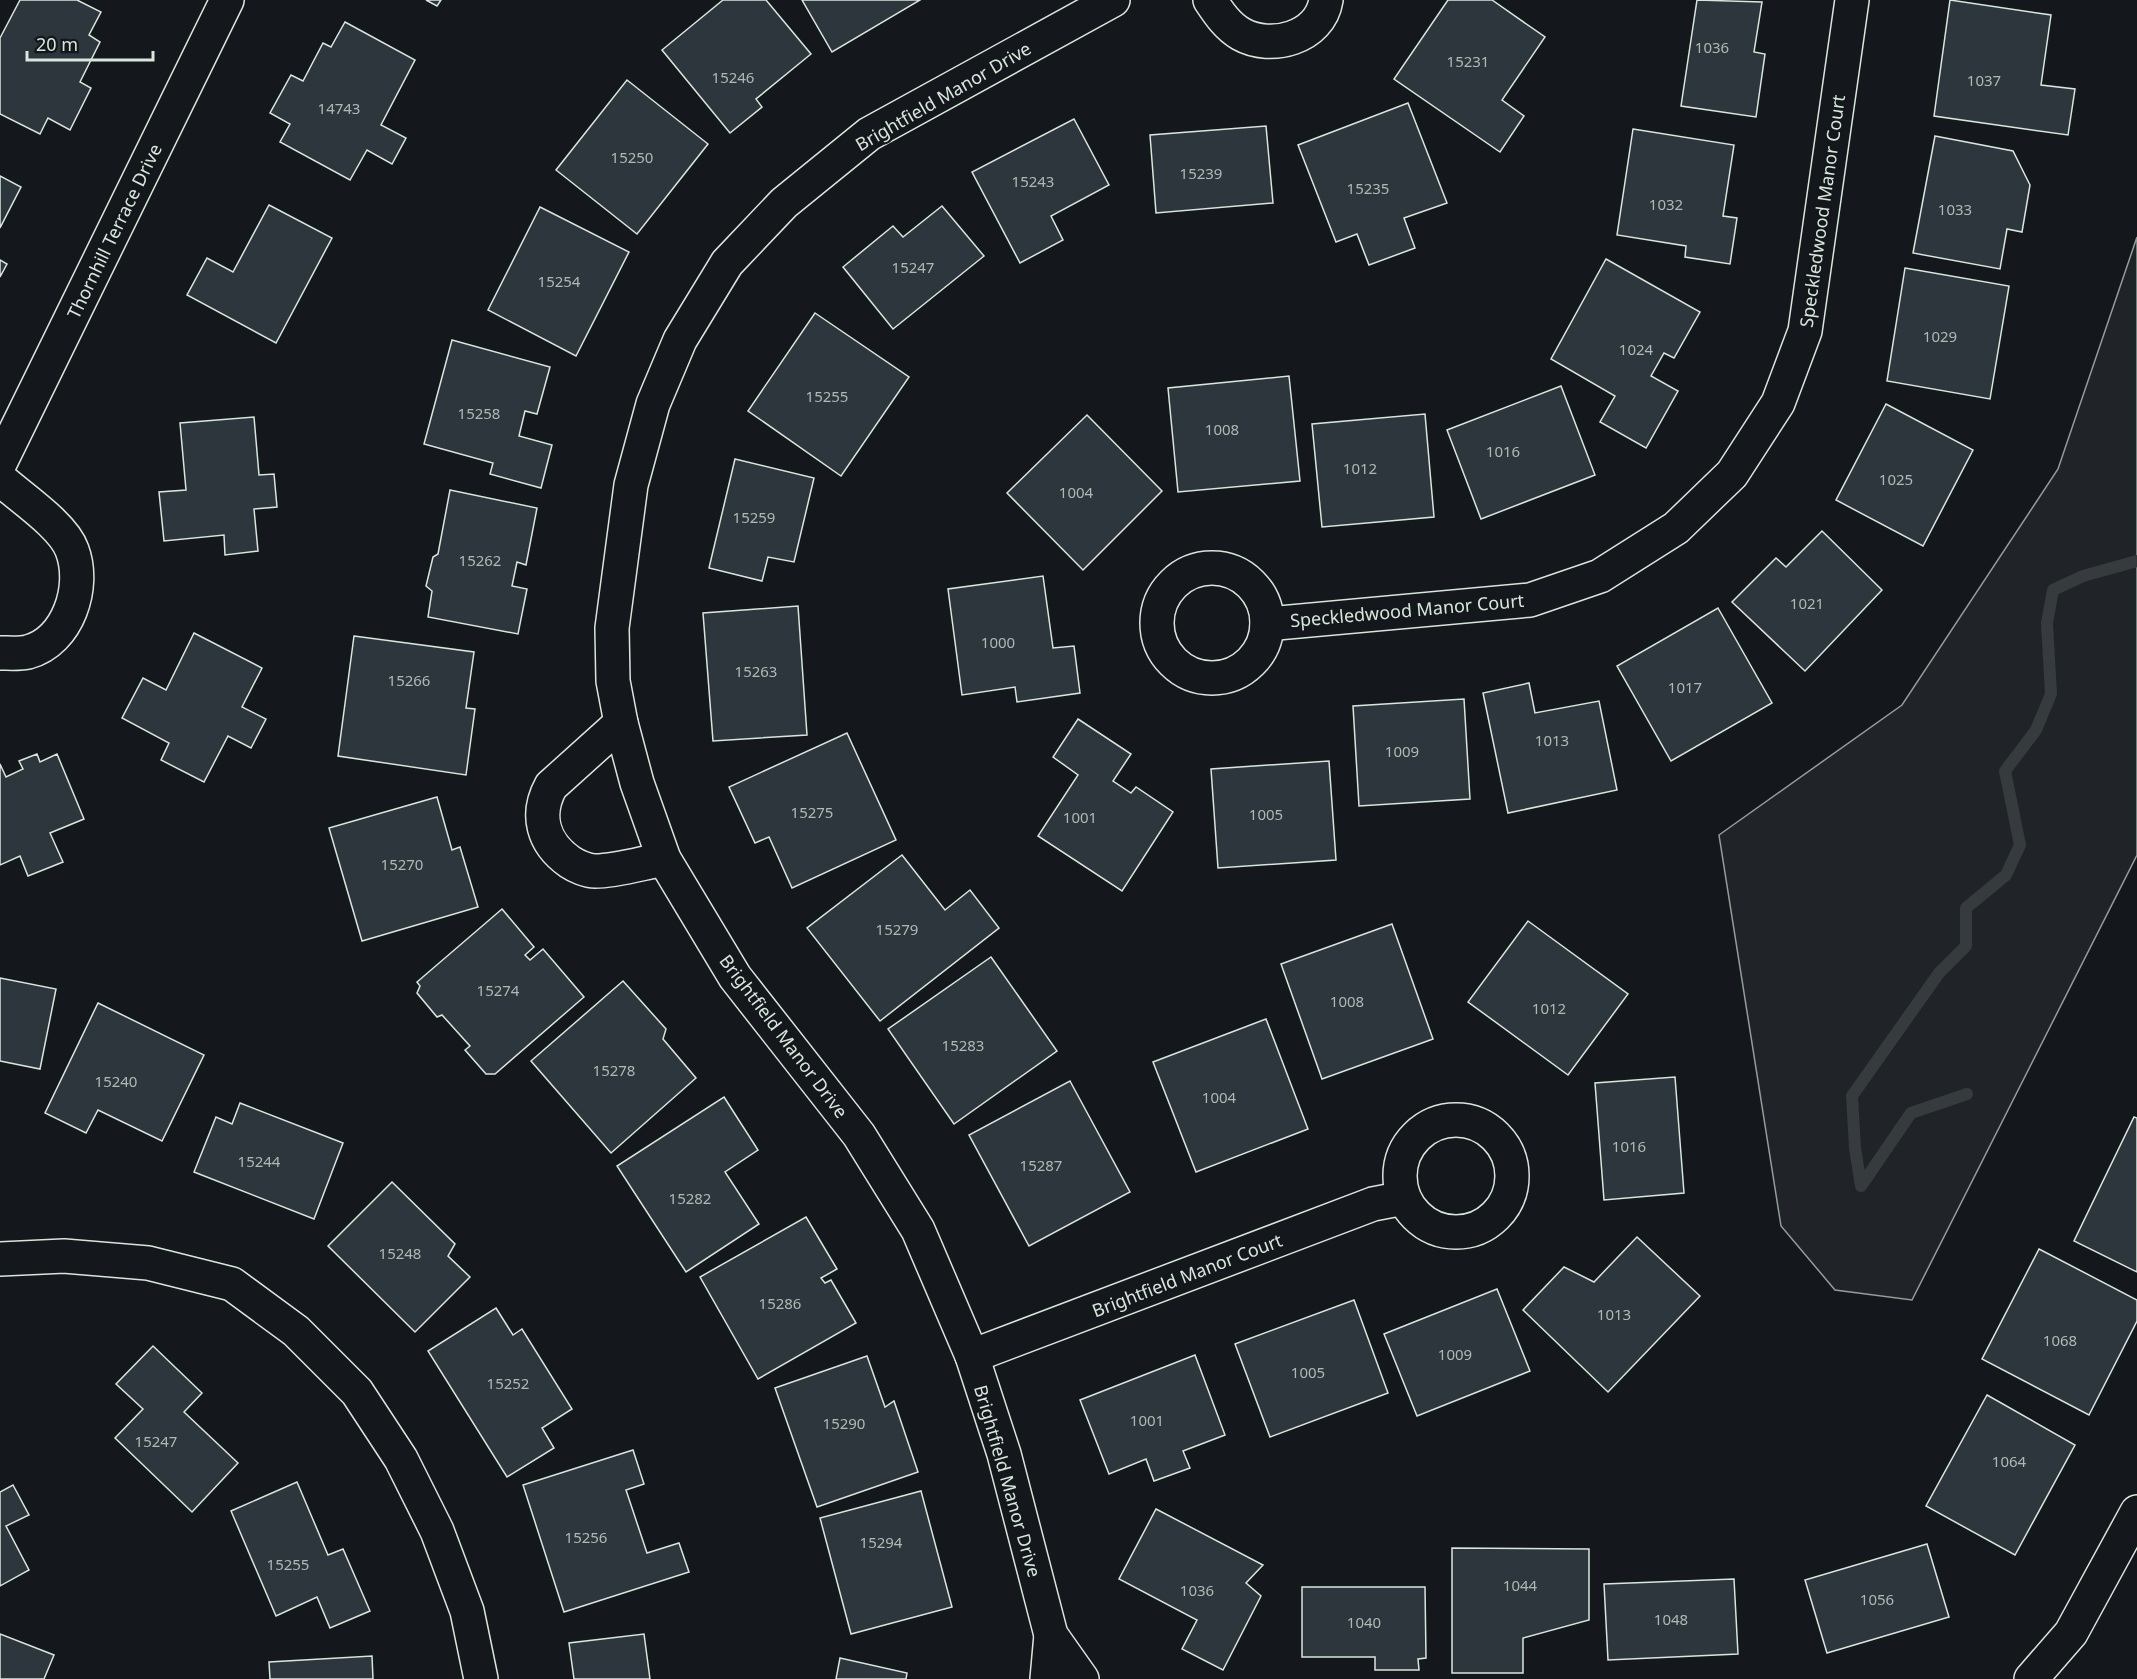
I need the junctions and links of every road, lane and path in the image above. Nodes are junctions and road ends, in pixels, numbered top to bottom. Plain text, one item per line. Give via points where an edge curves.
1 (228, 0) edge
2 (1113, 0) edge
3 (1210, 0) edge
4 (1326, 0) edge
5 (1852, 0) edge
6 (0, 463) edge
7 (0, 479) edge
8 (1267, 624) dead end
9 (0, 653) edge
10 (621, 723) junction
11 (664, 859) junction
12 (1404, 1198) dead end
13 (3, 1251) edge
14 (972, 1356) junction
15 (2137, 1512) edge
16 (1051, 1635) junction
17 (481, 1679) edge
18 (1047, 1679) edge
19 (1082, 1679) edge
20 (2031, 1679) edge

1 - 6 street, Thornhill Terrace Drive
2 - 10 street, Brightfield Manor Drive via 869,134 784,203 726,264 680,340 653,404 631,485 612,628 613,681
3 - 4 street via 1239,33 1258,41 1278,42 1300,36 1315,22
5 - 8 street, Speckledwood Manor Court via 1805,331 1778,403 1732,474 1676,528 1610,570 1530,600
7 - 9 street via 56,528 72,549 77,576 74,605 57,635 28,652
10 - 11 street, Brightfield Manor Drive
10 - 11 street via 550,786 543,799 542,825 548,842 562,856 594,872
11 - 14 street, Brightfield Manor Drive via 735,976 859,1135 918,1230
12 - 14 street, Brightfield Manor Court via 1373,1204
13 - 17 street via 148,1263 232,1284 296,1331 357,1392 401,1459 437,1531 467,1611
14 - 16 street, Brightfield Manor Drive via 1005,1454
15 - 20 street via 2071,1633
16 - 18 street, Brightfield Manor Drive
16 - 19 street, Brightfield Manor Drive

